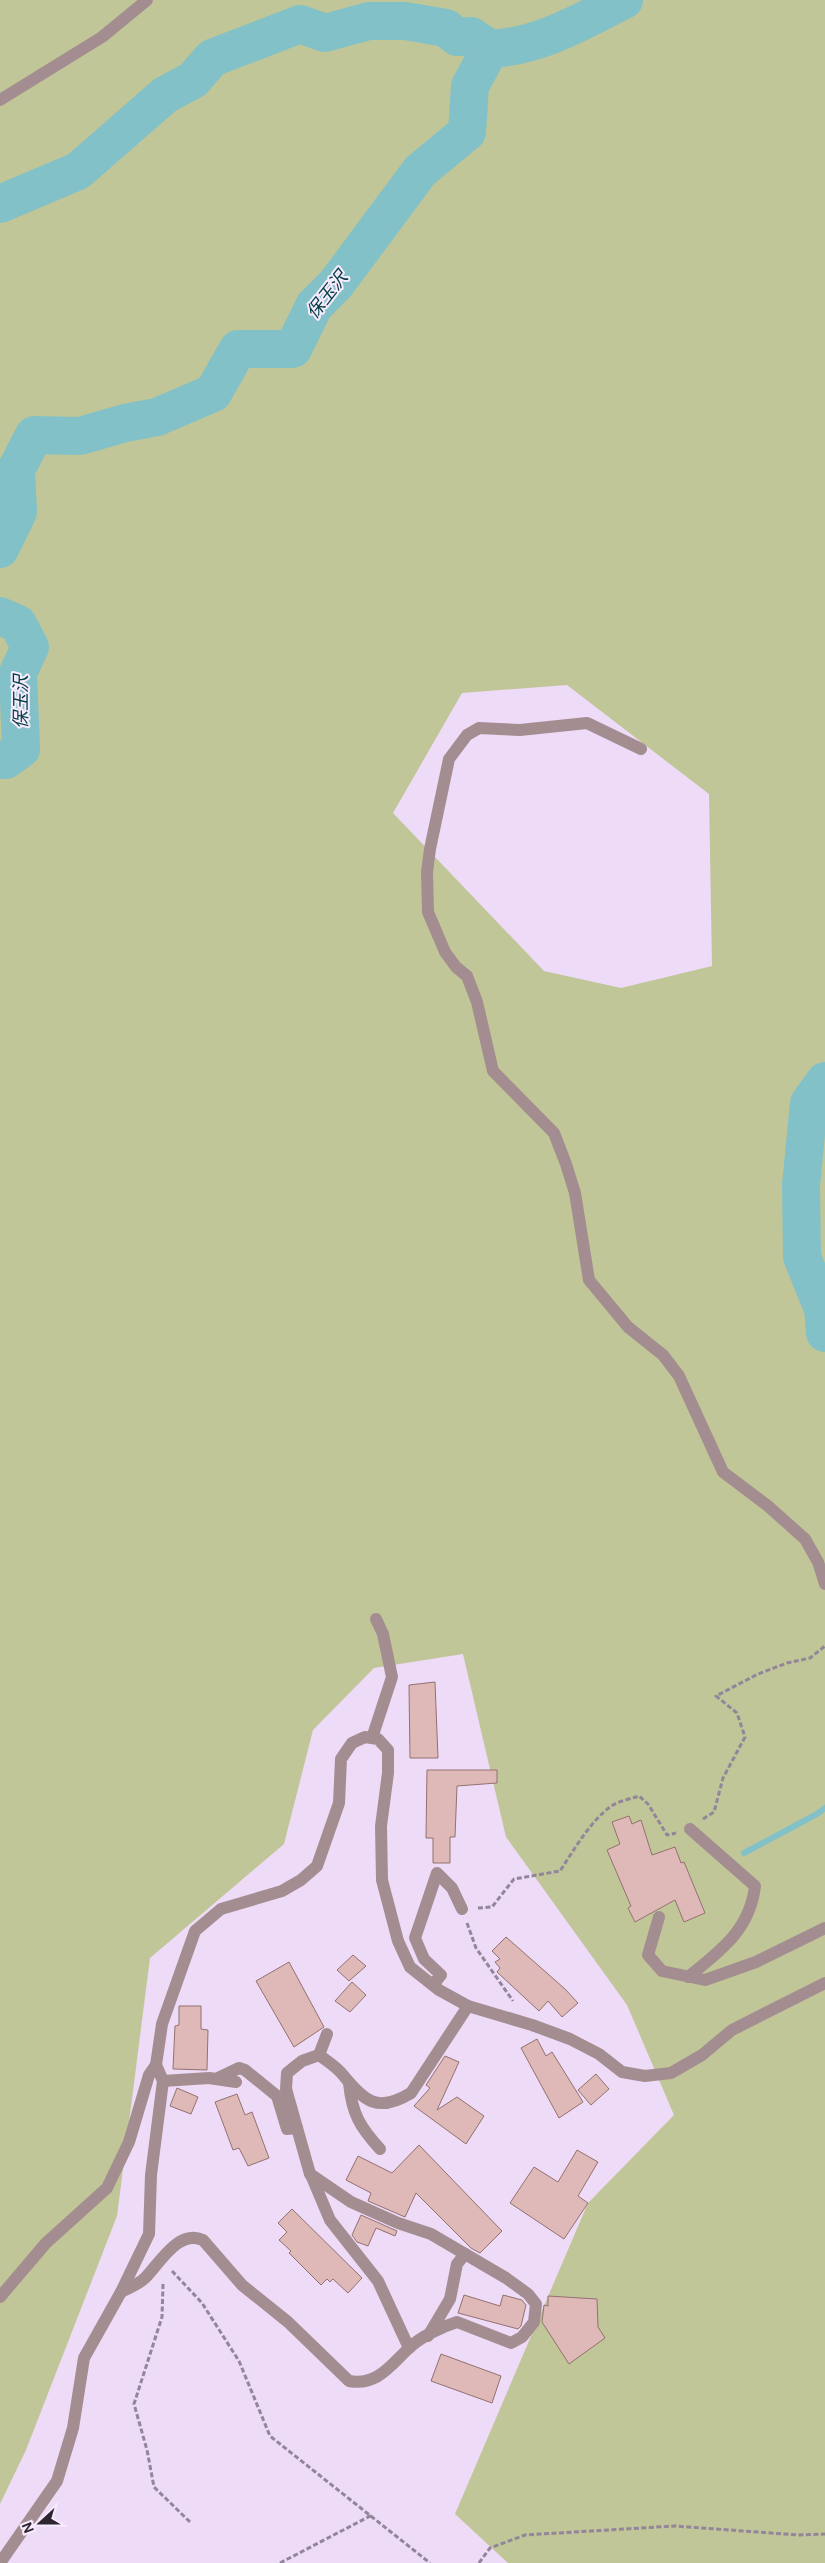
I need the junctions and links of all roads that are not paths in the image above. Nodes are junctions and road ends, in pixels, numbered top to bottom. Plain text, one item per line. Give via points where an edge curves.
1 (147, 0) edge
2 (0, 100) edge
3 (642, 749) dead end
4 (825, 1584) edge
5 (376, 1619) dead end
6 (372, 1738) junction
7 (690, 1829) road end
8 (462, 1909) road end
9 (659, 1917) dead end
10 (825, 1928) edge
11 (688, 1977) junction
12 (825, 1983) edge
13 (433, 1985) junction
14 (468, 2006) junction
15 (327, 2034) dead end
16 (319, 2054) junction
17 (156, 2065) junction
18 (216, 2079) junction
19 (163, 2081) junction
20 (236, 2082) dead end
21 (349, 2084) junction
22 (297, 2128) junction
23 (380, 2149) dead end
24 (310, 2174) junction
25 (465, 2254) junction
26 (121, 2292) junction
27 (0, 2297) edge
28 (428, 2336) junction
29 (408, 2348) junction
30 (0, 2563) edge

1 - 2 street via 102,37
3 - 4 street via 587,723 520,730 479,728 467,736 450,759 430,849 428,912 445,952 467,976 477,1002 493,1071 554,1133 575,1193 589,1280 628,1327 663,1356 679,1376 722,1472 806,1539
5 - 6 street via 383,1634 392,1677
6 - 13 street via 378,1739 388,1750 381,1826 382,1880 398,1941 410,1967
6 - 17 street via 364,1737 352,1743 341,1759 339,1803 317,1866 282,1891 221,1909 195,1931 162,2024
7 - 11 street via 755,1886 752,1905 739,1929 725,1947
8 - 13 street via 452,1888 437,1873 415,1938 424,1959 441,1975
9 - 11 street via 648,1956 662,1970
10 - 11 street via 756,1962 705,1980
12 - 14 street via 732,2030 671,2073 645,2076 622,2072 570,2039
13 - 14 street
14 - 21 street via 411,2093 384,2105 369,2102
15 - 16 street
16 - 21 street via 342,2073
16 - 22 street via 302,2061 287,2073 286,2089
17 - 19 street
17 - 27 street via 149,2075 129,2142 107,2188 46,2243
18 - 19 street
18 - 20 street
18 - 22 street via 239,2068 245,2070 278,2096 287,2129
19 - 26 street via 151,2174 148,2234
21 - 23 street via 360,2128
22 - 24 street
24 - 25 street via 351,2202 430,2234
24 - 29 street via 330,2220 378,2281
25 - 28 street via 457,2264 450,2299
25 - 28 street via 528,2294 536,2304 534,2322 522,2337 511,2343 457,2322
26 - 29 street via 144,2279 175,2246 195,2236 203,2240 242,2285 288,2322 349,2381 376,2379
26 - 30 street via 84,2358 73,2428 57,2480
28 - 29 street

